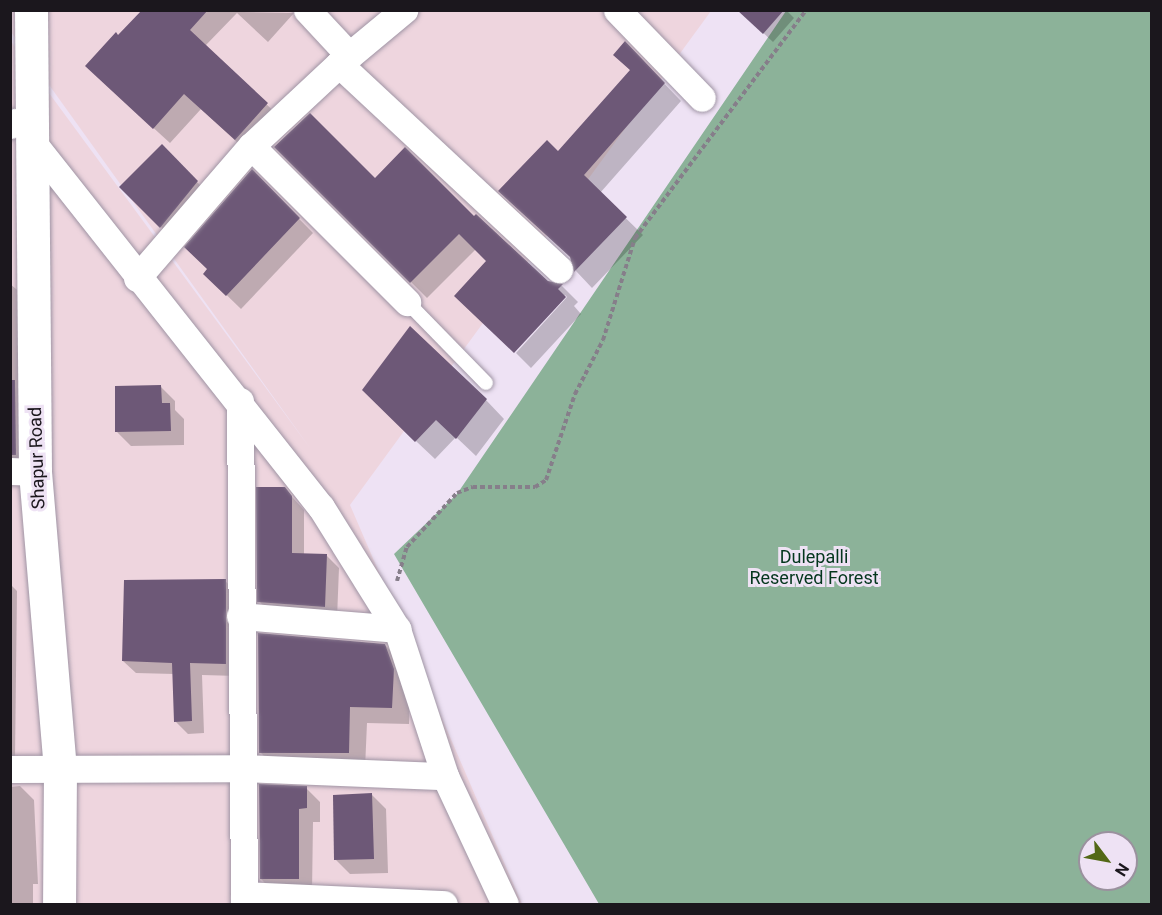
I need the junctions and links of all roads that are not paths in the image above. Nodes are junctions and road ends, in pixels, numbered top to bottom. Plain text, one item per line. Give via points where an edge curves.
1 (31, 10) edge
2 (307, 10) edge
3 (404, 10) edge
4 (617, 10) edge
5 (344, 60) junction
6 (702, 98) dead end
7 (21, 127) edge
8 (251, 146) junction
9 (560, 269) dead end
10 (137, 278) junction
11 (407, 302) joint
12 (486, 383) dead end
13 (240, 401) junction
14 (23, 471) edge
15 (240, 616) junction
16 (397, 629) junction
17 (242, 768) junction
18 (60, 769) junction
19 (10, 770) edge
20 (446, 776) junction
21 (244, 900) edge
22 (59, 904) edge
23 (444, 904) edge
24 (505, 904) edge

1 - 7 street, Shapur Road
2 - 5 street
3 - 5 street
4 - 6 street
5 - 8 street
5 - 9 street
7 - 10 street
7 - 14 street, Shapur Road
8 - 10 street
8 - 11 street
10 - 13 street
11 - 12 lane
13 - 15 street
13 - 16 street via 321,507
14 - 18 street, Shapur Road
15 - 16 street
15 - 17 street
16 - 20 street
17 - 18 street
17 - 20 street
17 - 21 street
18 - 19 street
18 - 22 street, Shapur Road
20 - 24 street
21 - 23 street

